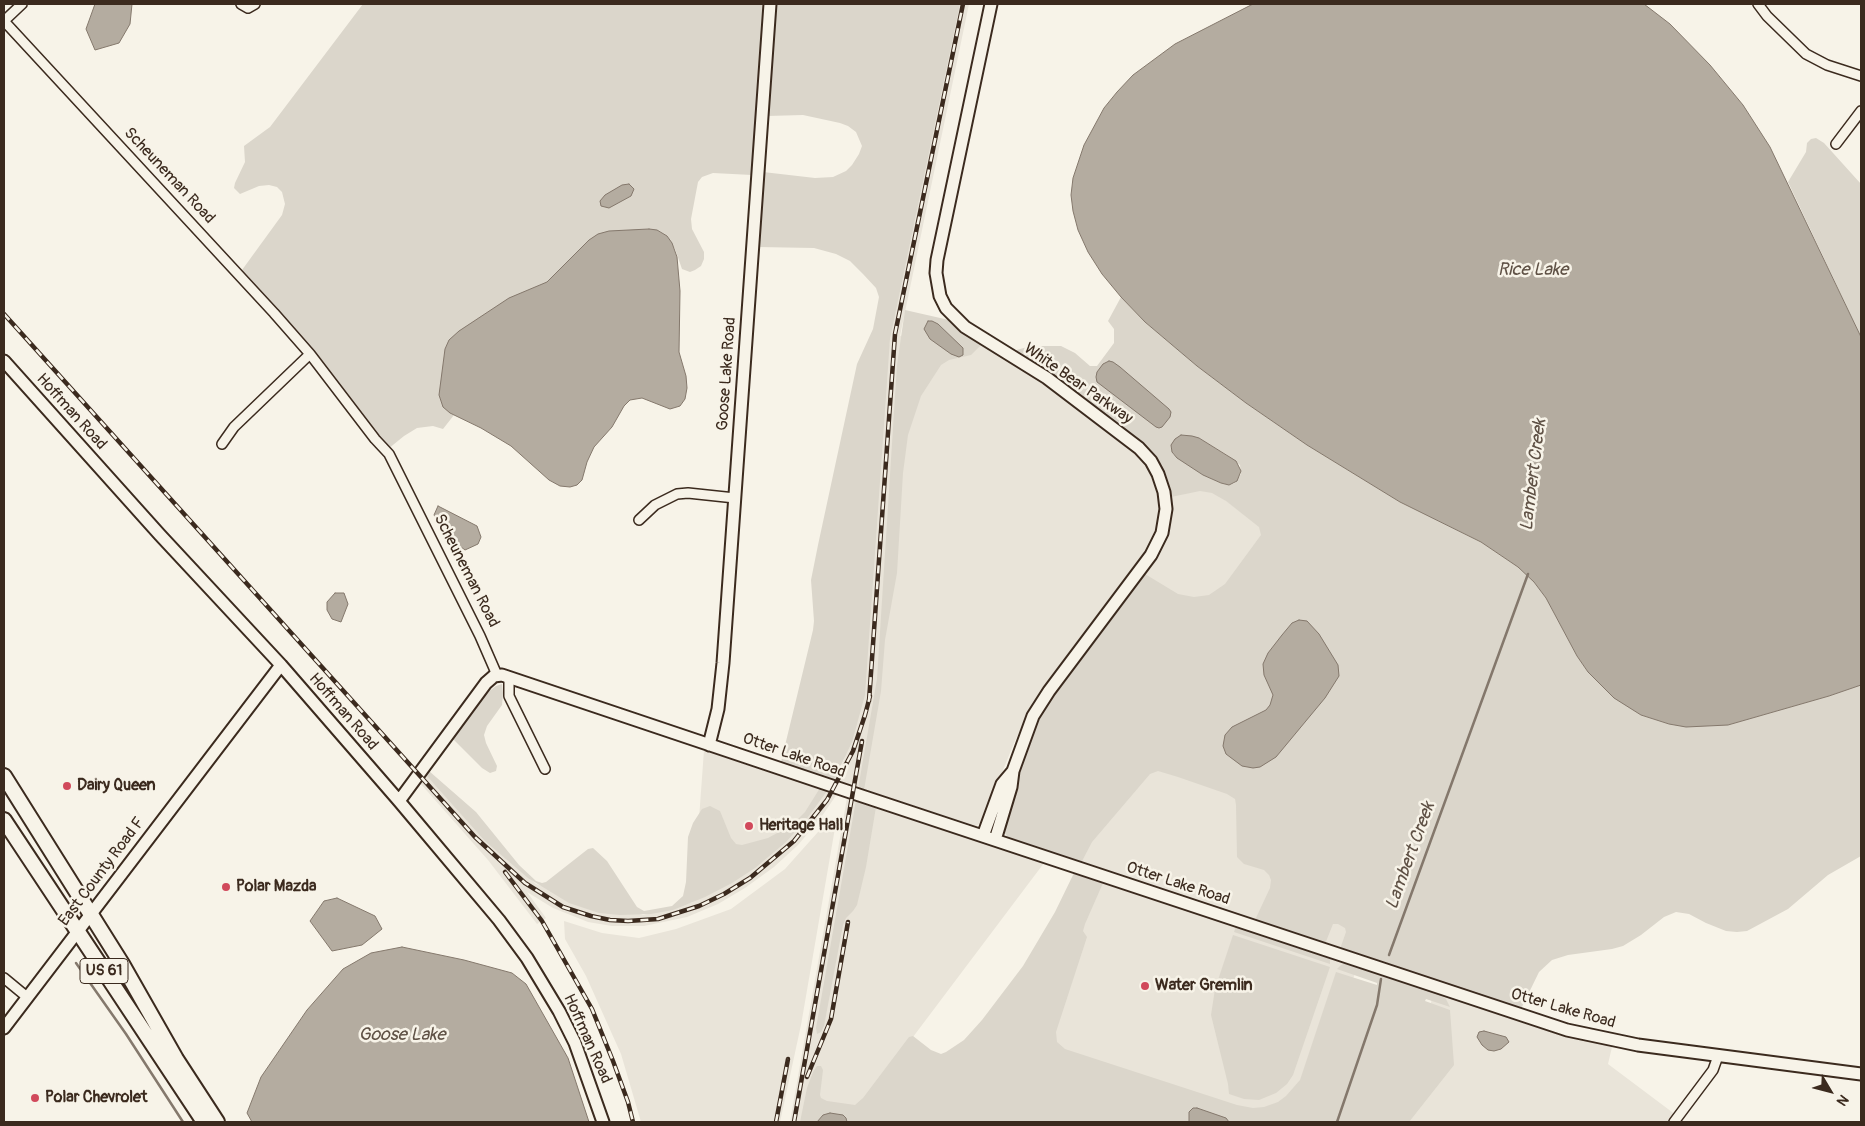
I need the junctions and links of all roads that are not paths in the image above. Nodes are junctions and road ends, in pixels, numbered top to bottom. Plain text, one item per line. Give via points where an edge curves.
1 (22, 4) edge
2 (241, 4) edge
3 (255, 4) edge
4 (770, 4) edge
5 (991, 4) edge
6 (1758, 4) edge
7 (4, 21) edge
8 (1861, 76) edge
9 (1861, 111) edge
10 (1836, 144) dead end
11 (310, 354) junction
12 (4, 361) edge
13 (222, 444) dead end
14 (735, 498) junction
15 (639, 520) dead end
16 (281, 665) junction
17 (503, 676) junction
18 (709, 745) junction
19 (545, 769) dead end
20 (1012, 771) junction
21 (4, 776) edge
22 (399, 801) junction
23 (4, 820) edge
24 (983, 836) junction
25 (994, 840) junction
26 (91, 914) junction
27 (78, 930) junction
28 (4, 978) edge
29 (27, 997) junction
30 (4, 1028) edge
31 (1718, 1056) junction
32 (1861, 1074) edge
33 (204, 1122) edge
34 (217, 1122) edge
35 (603, 1122) edge
36 (1674, 1122) edge

1 - 7 street
2 - 3 street via 248,8
4 - 14 street, Goose Lake Road
5 - 20 street, White Bear Parkway via 937,260 940,296 946,308 964,327 1049,380 1139,448 1158,474 1166,504 1165,524 1155,549 1041,702
6 - 8 street via 1806,54
7 - 11 street, Scheuneman Road
9 - 10 street
11 - 13 street via 234,427
11 - 17 street, Scheuneman Road via 389,454
12 - 16 street, Hoffman Road
14 - 15 street via 677,494 655,505
14 - 18 street, Goose Lake Road via 721,689
16 - 22 street, Hoffman Road
16 - 26 street, East County Road F
17 - 18 street, Otter Lake Road
17 - 19 street, Scheuneman Road via 509,696
17 - 22 street via 486,683
18 - 24 street, Otter Lake Road
20 - 24 street, White Bear Parkway via 1002,784
20 - 25 street, White Bear Parkway via 1011,787
21 - 26 main road, US 61
22 - 35 street, Hoffman Road via 499,920 542,980 575,1043
23 - 27 main road, US 61
24 - 25 street, Otter Lake Road
25 - 31 street, Otter Lake Road via 1561,1028 1611,1041
26 - 27 street, East County Road F
26 - 34 main road, US 61
27 - 29 street, East County Road F
27 - 33 main road, US 61
28 - 29 street
29 - 30 street, East County Road F
31 - 32 street, Otter Lake Road
31 - 36 street via 1713,1070

